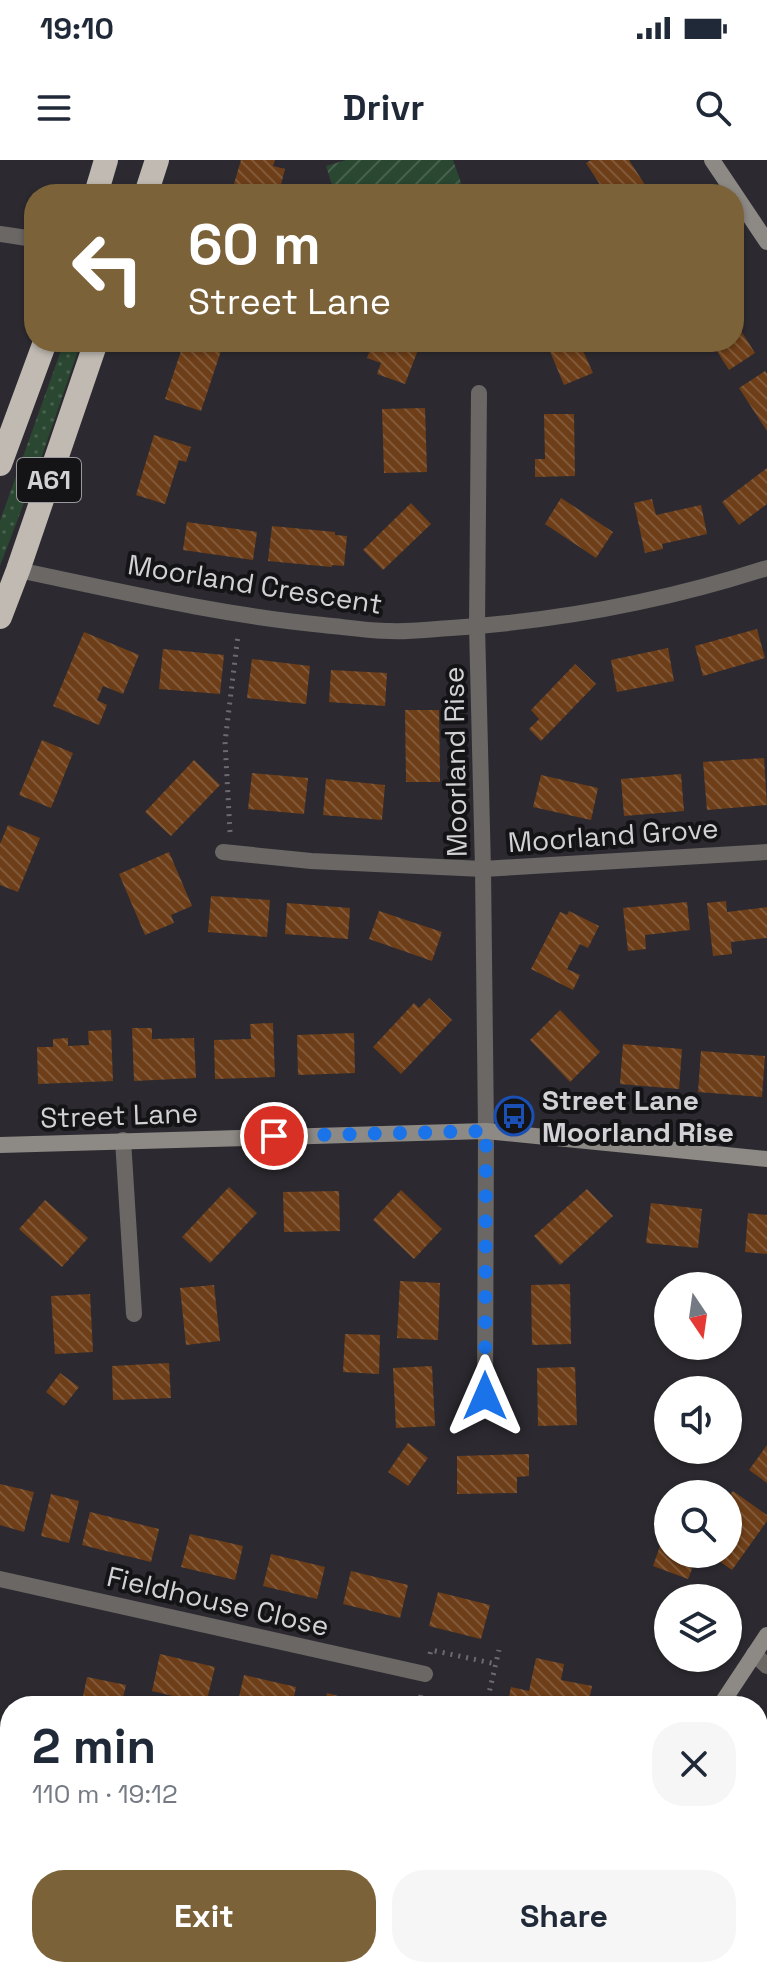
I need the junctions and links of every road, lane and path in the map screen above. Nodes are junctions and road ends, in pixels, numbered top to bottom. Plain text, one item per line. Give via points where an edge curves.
1 (106, 160) edge
2 (157, 160) edge
3 (712, 160) edge
4 (99, 184) edge
5 (149, 184) edge
6 (728, 184) edge
7 (744, 208) edge
8 (0, 234) edge
9 (24, 238) edge
10 (767, 242) edge
11 (41, 352) edge
12 (93, 352) edge
13 (479, 393) dead end
14 (0, 464) edge
15 (767, 568) edge
16 (18, 570) junction
17 (240, 614) junction
18 (0, 617) edge
19 (477, 626) junction
20 (227, 852) joint
21 (767, 852) edge
22 (483, 869) junction
23 (486, 1131) junction
24 (123, 1140) junction
25 (0, 1145) edge
26 (767, 1159) edge
27 (134, 1314) dead end
28 (485, 1396) dead end
29 (0, 1579) edge
30 (767, 1635) edge
31 (499, 1650) dead end
32 (754, 1654) junction
33 (496, 1664) junction
34 (767, 1666) edge
35 (425, 1674) joint
36 (488, 1696) edge
37 (727, 1696) edge

1 - 4 highway
2 - 5 highway
3 - 6 street
7 - 10 street
8 - 9 street
11 - 14 highway, A61
12 - 16 highway, A61
13 - 19 street, Moorland Rise
15 - 19 street, Moorland Crescent via 643,601
16 - 17 street, Moorland Crescent
16 - 18 highway, A61
17 - 19 street, Moorland Crescent via 390,631
17 - 20 path via 225,742
19 - 22 street, Moorland Rise
20 - 22 street, Moorland Grove
21 - 22 street, Moorland Grove
22 - 23 street, Moorland Rise
23 - 24 street, Street Lane
23 - 26 street, Street Lane
23 - 28 street, Moorland Rise
24 - 25 street, Street Lane
24 - 27 street
29 - 35 street, Fieldhouse Close
30 - 32 street
31 - 33 path
32 - 34 street
32 - 37 street
33 - 35 path via 431,1650
33 - 36 path

